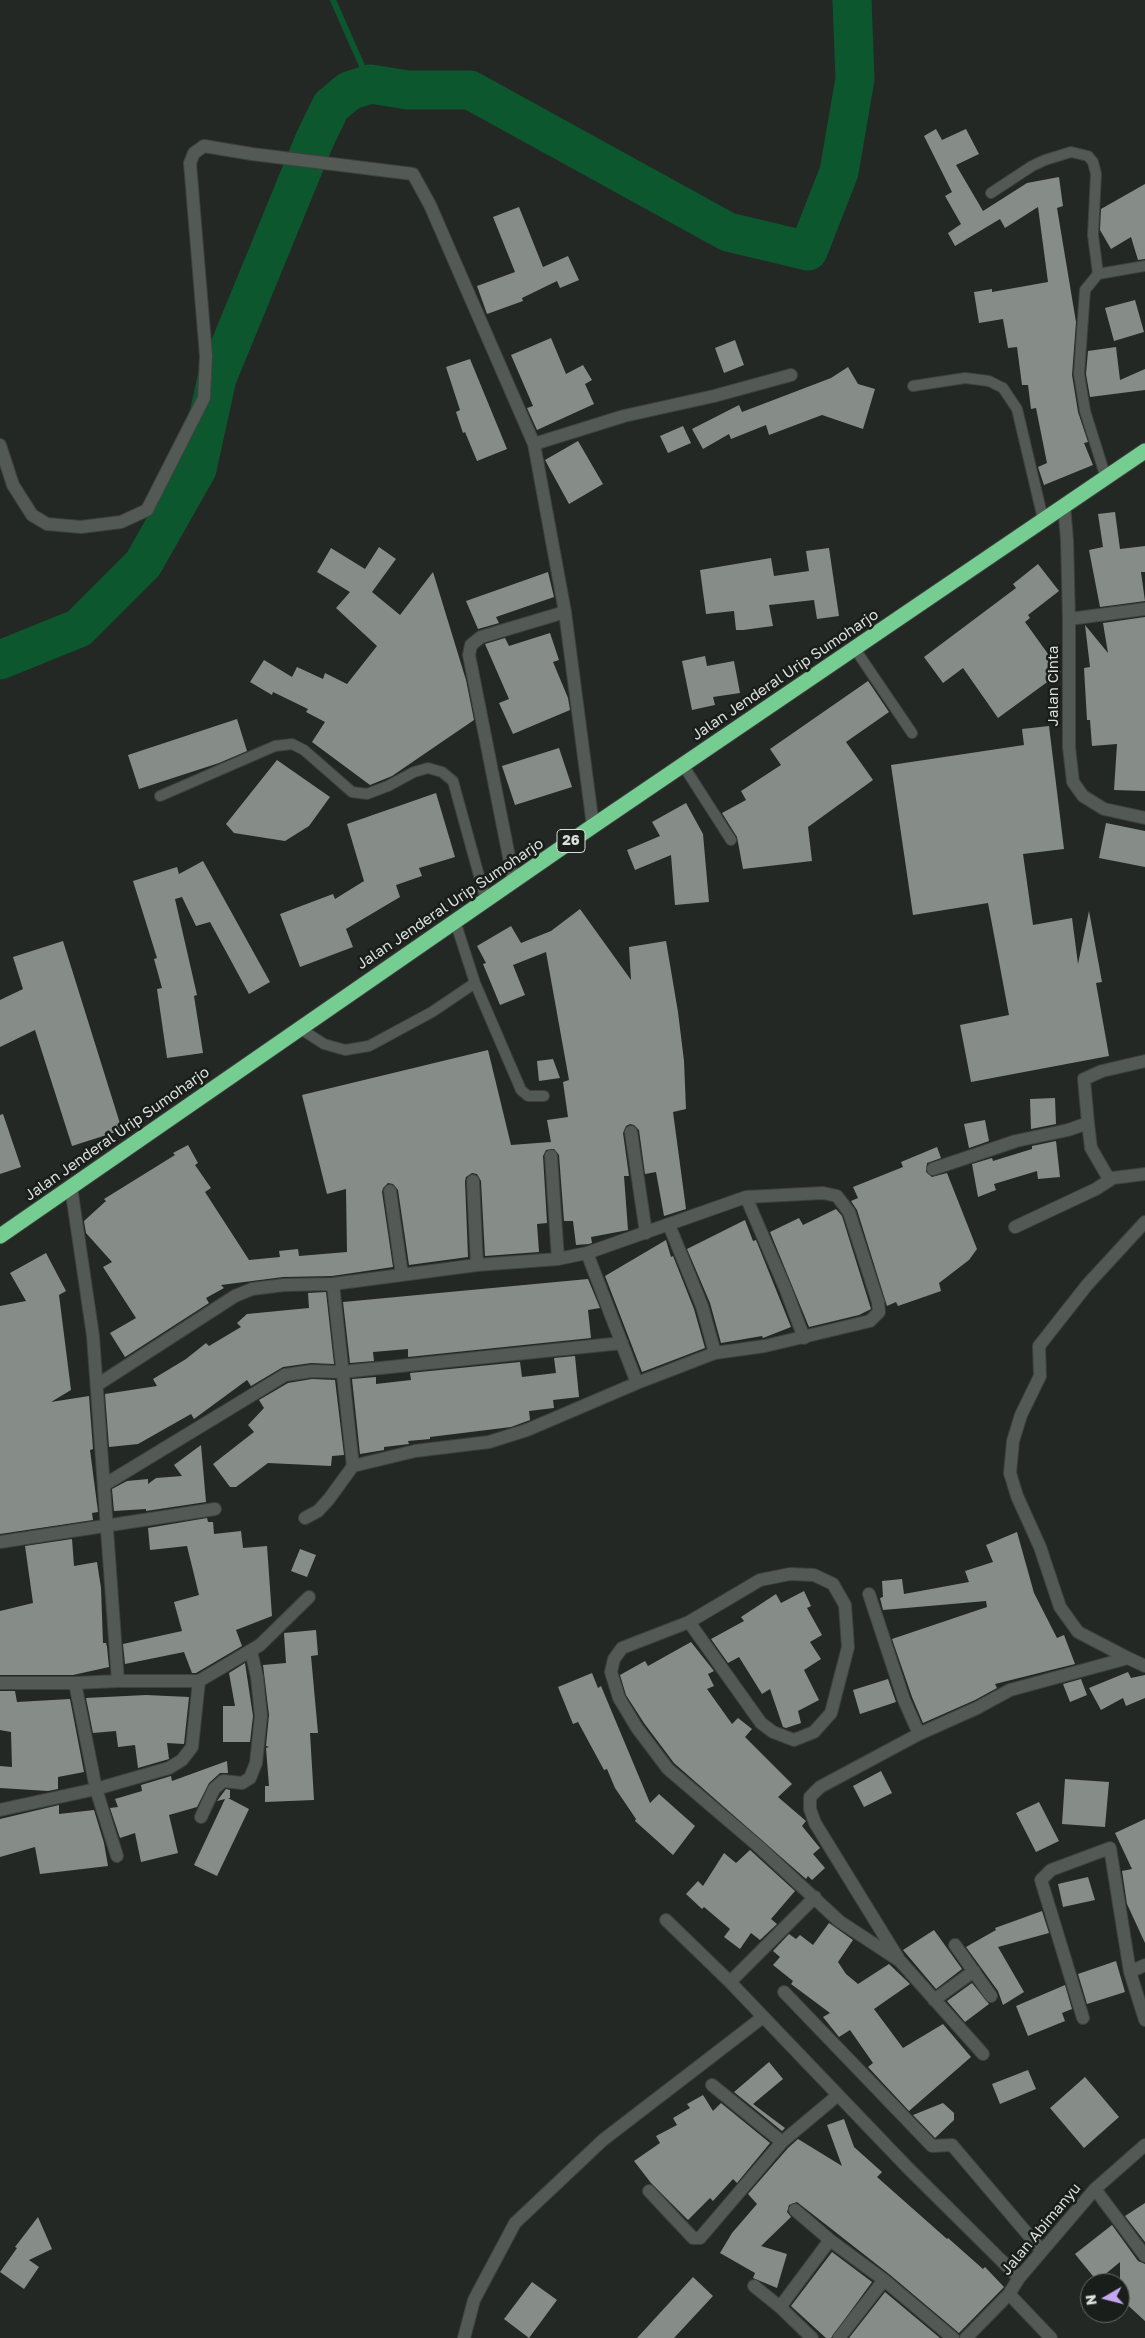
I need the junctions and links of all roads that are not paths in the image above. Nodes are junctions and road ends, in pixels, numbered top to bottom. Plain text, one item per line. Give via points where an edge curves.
1 (991, 193) dead end
2 (1145, 266) edge
3 (1098, 274) junction
4 (791, 375) dead end
5 (913, 386) dead end
6 (534, 444) junction
7 (0, 445) edge
8 (1145, 451) edge
9 (1106, 478) junction
10 (1064, 505) junction
11 (1043, 519) junction
12 (1145, 609) edge
13 (565, 612) junction
14 (1069, 619) junction
15 (855, 648) junction
16 (912, 733) dead end
17 (683, 766) junction
18 (160, 796) dead end
19 (1145, 818) edge
20 (593, 826) junction
21 (731, 840) dead end
22 (514, 882) junction
23 (486, 901) junction
24 (455, 921) junction
25 (475, 983) junction
26 (299, 1028) junction
27 (1145, 1061) edge
28 (544, 1096) dead end
29 (1088, 1123) junction
30 (631, 1132) dead end
31 (551, 1156) dead end
32 (933, 1169) dead end
33 (1145, 1174) edge
34 (1109, 1179) junction
35 (473, 1181) dead end
36 (71, 1187) junction
37 (390, 1191) dead end
38 (746, 1197) junction
39 (1145, 1222) edge
40 (669, 1225) junction
41 (1016, 1227) dead end
42 (646, 1233) junction
43 (0, 1236) edge
44 (587, 1253) junction
45 (558, 1259) junction
46 (477, 1265) junction
47 (402, 1275) junction
48 (333, 1284) junction
49 (804, 1338) junction
50 (622, 1343) junction
51 (715, 1353) junction
52 (342, 1372) junction
53 (637, 1383) junction
54 (97, 1385) junction
55 (353, 1466) junction
56 (104, 1485) junction
57 (215, 1509) dead end
58 (305, 1518) dead end
59 (107, 1526) junction
60 (0, 1542) edge
61 (869, 1594) dead end
62 (309, 1597) dead end
63 (689, 1622) junction
64 (251, 1651) junction
65 (1128, 1658) junction
66 (1145, 1666) edge
67 (199, 1680) junction
68 (118, 1681) junction
69 (0, 1683) edge
70 (75, 1684) junction
71 (919, 1734) junction
72 (96, 1789) junction
73 (0, 1810) edge
74 (202, 1817) dead end
75 (117, 1856) dead end
76 (815, 1897) junction
77 (666, 1920) dead end
78 (955, 1945) dead end
79 (900, 1961) junction
80 (1145, 1965) edge
81 (974, 1971) junction
82 (1130, 1972) junction
83 (730, 1982) junction
84 (784, 1992) dead end
85 (991, 1996) dead end
86 (934, 2000) junction
87 (763, 2017) junction
88 (1083, 2018) dead end
89 (1145, 2020) edge
90 (983, 2054) dead end
91 (712, 2086) dead end
92 (838, 2095) junction
93 (782, 2142) junction
94 (1145, 2147) edge
95 (1095, 2189) junction
96 (649, 2191) dead end
97 (795, 2210) dead end
98 (830, 2240) junction
99 (1042, 2251) junction
100 (1145, 2256) edge
101 (1019, 2278) junction
102 (884, 2280) junction
103 (754, 2286) dead end
104 (1009, 2294) junction
105 (780, 2307) junction
106 (464, 2338) edge
107 (812, 2338) edge
108 (839, 2338) edge
109 (953, 2338) edge
110 (966, 2338) edge
111 (1051, 2338) edge

1 - 3 lane via 1045,160 1072,152 1088,156 1096,174 1093,236
2 - 3 lane
3 - 9 lane via 1086,290 1079,374 1085,411
4 - 6 street via 624,416
5 - 11 lane via 965,378 1003,388 1017,409
6 - 7 street via 430,205 413,174 204,146 194,153 190,163 206,356 204,398 147,510 121,522 80,527 47,524 32,515 13,485
6 - 13 street
8 - 9 highway, Jalan Jenderal Urip Sumoharjo / 26
9 - 10 highway, Jalan Jenderal Urip Sumoharjo / 26
10 - 11 highway, Jalan Jenderal Urip Sumoharjo / 26
10 - 14 street, Jalan Cinta
11 - 15 highway, Jalan Jenderal Urip Sumoharjo / 26
12 - 14 street
13 - 20 street
13 - 22 street via 481,637 471,645 469,655
14 - 19 street, Jalan Cinta via 1069,747 1073,782 1083,796 1104,809
15 - 16 lane
15 - 17 highway, Jalan Jenderal Urip Sumoharjo / 26
17 - 20 highway, Jalan Jenderal Urip Sumoharjo / 26
17 - 21 lane
18 - 23 lane via 275,746 292,744 304,750 352,792 367,794 428,768 442,772 452,781
20 - 22 highway, Jalan Jenderal Urip Sumoharjo / 26
22 - 23 highway, Jalan Jenderal Urip Sumoharjo / 26
23 - 24 highway, Jalan Jenderal Urip Sumoharjo / 26
24 - 25 lane
24 - 26 highway, Jalan Jenderal Urip Sumoharjo / 26
25 - 26 lane via 432,1012 369,1046 345,1050 324,1044
25 - 28 lane via 521,1090 528,1096
26 - 36 highway, Jalan Jenderal Urip Sumoharjo / 26
27 - 29 street via 1102,1071 1084,1080
29 - 32 street via 1016,1141
29 - 34 street via 1091,1148
30 - 42 street
31 - 45 street
33 - 34 street
34 - 41 street via 1096,1189
35 - 46 street
36 - 43 highway, Jalan Jenderal Urip Sumoharjo / 26
36 - 54 street
37 - 47 street
38 - 40 street
38 - 49 street
38 - 49 street via 823,1193 837,1196 849,1212 879,1312 870,1322
39 - 65 street via 1087,1285 1039,1346 1040,1376 1021,1415 1013,1441 1010,1473 1060,1607 1078,1632
40 - 42 street
40 - 51 street via 702,1306
42 - 44 street
44 - 45 street
44 - 50 street
45 - 46 street
46 - 47 street
47 - 48 street
48 - 52 street
48 - 54 street via 284,1285 252,1289 235,1296
49 - 51 street
50 - 52 street
50 - 53 street
51 - 53 street
52 - 55 street
52 - 56 street via 312,1371 285,1375
53 - 55 street via 527,1430 489,1442 414,1451
54 - 56 street
55 - 58 street via 318,1512
56 - 59 street
57 - 59 street
59 - 60 street
59 - 68 street
61 - 71 street via 904,1700
62 - 64 street
63 - 63 street via 760,1580 790,1574 814,1575 833,1584 845,1605 848,1647 831,1713 814,1732 794,1740 773,1732 761,1724
63 - 76 street via 622,1648 614,1659 611,1672 619,1698 668,1770
64 - 67 street
64 - 74 street via 261,1716 256,1763 250,1778 242,1783 223,1781 214,1789
65 - 66 street
65 - 71 street via 1010,1690
67 - 68 street
67 - 72 street via 192,1747 182,1760 169,1768
68 - 70 street
69 - 70 street
70 - 72 street
71 - 79 street via 820,1787 810,1797 815,1823
72 - 73 street
72 - 75 street
76 - 79 street via 839,1921
76 - 83 street
77 - 83 street
78 - 81 street
79 - 86 street
80 - 82 street
81 - 85 street
81 - 86 street
82 - 88 street via 1110,1848 1051,1870 1041,1880
82 - 89 street
83 - 87 street
84 - 99 street via 932,2146 952,2145
86 - 90 street
87 - 92 street
87 - 106 street via 603,2140 515,2223 474,2300
91 - 93 street
92 - 93 street
92 - 101 street
93 - 96 street via 700,2238 693,2238
94 - 95 street, Jalan Abimanyu
95 - 99 street, Jalan Abimanyu
95 - 100 street
97 - 98 street
98 - 102 street
98 - 105 street
99 - 101 street, Jalan Abimanyu
101 - 104 street, Jalan Abimanyu
102 - 108 street
102 - 109 street
103 - 105 street
104 - 110 street, Jalan Abimanyu
104 - 111 street
105 - 107 street

